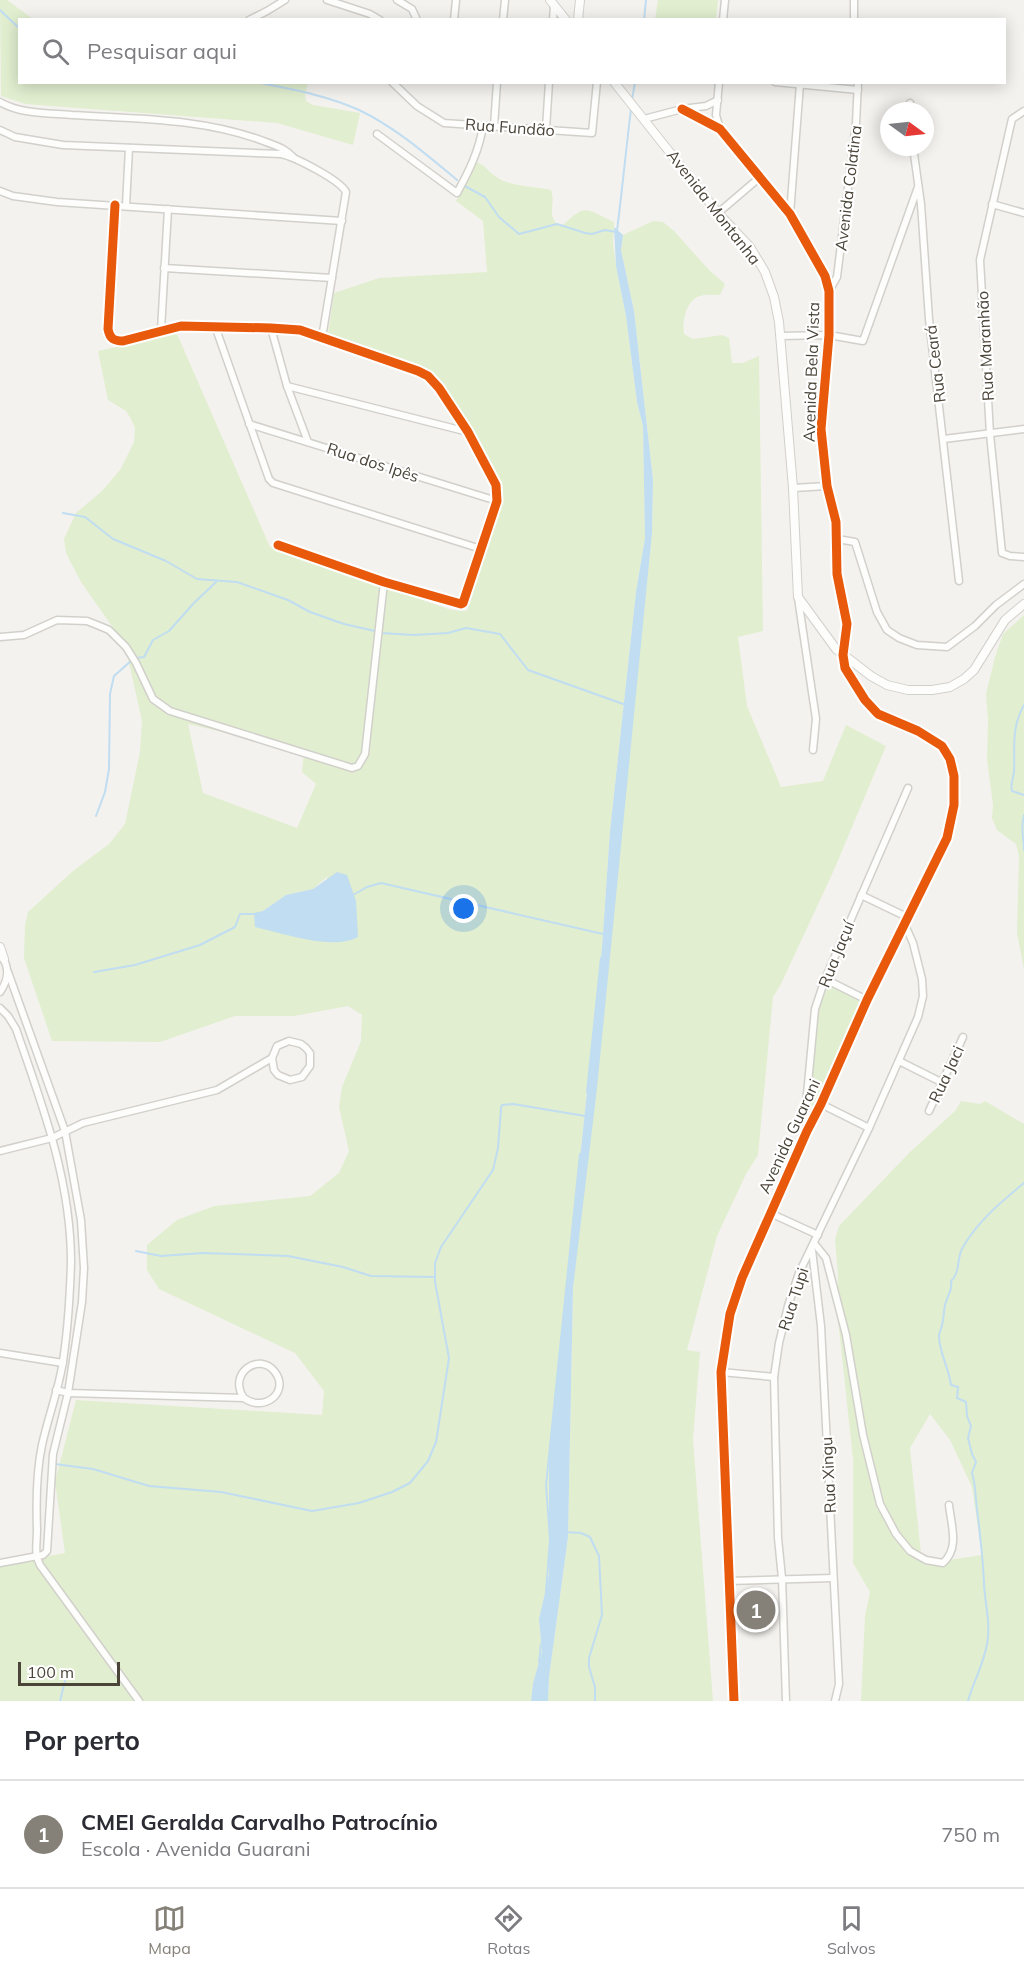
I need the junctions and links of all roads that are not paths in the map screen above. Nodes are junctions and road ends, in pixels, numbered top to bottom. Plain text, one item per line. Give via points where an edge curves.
1 (285, 0) edge
2 (327, 0) edge
3 (397, 0) edge
4 (412, 0) edge
5 (456, 0) edge
6 (505, 0) edge
7 (580, 0) edge
8 (725, 0) edge
9 (854, 0) edge
10 (552, 3) edge
11 (412, 9) junction
12 (253, 18) edge
13 (377, 18) edge
14 (416, 18) edge
15 (454, 18) edge
16 (503, 18) edge
17 (553, 18) edge
18 (564, 18) edge
19 (578, 18) edge
20 (723, 18) edge
21 (854, 18) edge
22 (394, 84) edge
23 (497, 84) edge
24 (549, 84) edge
25 (597, 84) edge
26 (616, 84) edge
27 (719, 84) edge
28 (800, 84) joint
29 (858, 86) edge
30 (718, 99) junction
31 (0, 102) edge
32 (682, 108) junction
33 (1024, 111) edge
34 (642, 115) junction
35 (483, 126) junction
36 (494, 127) junction
37 (546, 129) junction
38 (720, 129) junction
39 (0, 130) edge
40 (377, 134) dead end
41 (129, 148) junction
42 (914, 156) edge
43 (294, 157) junction
44 (759, 178) junction
45 (918, 186) junction
46 (0, 191) edge
47 (992, 204) junction
48 (115, 205) junction
49 (126, 206) junction
50 (168, 209) junction
51 (718, 213) junction
52 (1024, 213) edge
53 (790, 214) junction
54 (342, 221) junction
55 (164, 268) junction
56 (332, 278) junction
57 (829, 291) junction
58 (215, 326) junction
59 (271, 328) junction
60 (161, 330) junction
61 (829, 335) junction
62 (780, 336) junction
63 (322, 338) junction
64 (287, 386) junction
65 (249, 424) junction
66 (1024, 429) edge
67 (468, 432) junction
68 (990, 434) junction
69 (944, 440) junction
70 (308, 442) junction
71 (827, 486) junction
72 (793, 488) junction
73 (497, 501) junction
74 (837, 539) junction
75 (278, 545) dead end
76 (481, 549) junction
77 (1024, 557) edge
78 (959, 581) dead end
79 (384, 582) junction
80 (1024, 584) edge
81 (798, 597) junction
82 (1024, 604) edge
83 (0, 637) edge
84 (843, 655) junction
85 (860, 668) junction
86 (850, 677) junction
87 (813, 750) dead end
88 (908, 788) dead end
89 (861, 895) junction
90 (909, 918) junction
91 (905, 924) junction
92 (0, 947) edge
93 (2, 957) edge
94 (8, 972) junction
95 (825, 979) junction
96 (0, 992) edge
97 (867, 1000) junction
98 (0, 1008) edge
99 (963, 1037) dead end
100 (272, 1058) junction
101 (899, 1061) junction
102 (941, 1082) junction
103 (821, 1104) junction
104 (929, 1110) dead end
105 (869, 1128) junction
106 (65, 1131) junction
107 (807, 1131) junction
108 (52, 1138) junction
109 (0, 1151) edge
110 (770, 1212) junction
111 (818, 1235) junction
112 (813, 1246) junction
113 (0, 1353) edge
114 (63, 1364) junction
115 (721, 1372) junction
116 (774, 1377) junction
117 (56, 1390) junction
118 (68, 1393) junction
119 (244, 1398) junction
120 (949, 1505) dead end
121 (35, 1556) junction
122 (0, 1563) edge
123 (782, 1578) junction
124 (833, 1578) junction
125 (728, 1581) junction
126 (138, 1701) edge
127 (734, 1701) edge
128 (786, 1701) edge
129 (835, 1701) edge

1 - 12 street
2 - 13 street
3 - 11 street
4 - 11 street
5 - 15 street
6 - 16 street
7 - 19 street
8 - 20 street
9 - 21 street
10 - 17 street
10 - 18 street
11 - 14 street
22 - 35 street, Rua Fundão via 417,106 444,123
23 - 36 street
24 - 37 street
25 - 37 street, Rua Fundão via 592,133
26 - 34 street, Avenida Montanha
27 - 30 street
28 - 29 street
28 - 53 street
29 - 57 street, Avenida Colatina via 837,277
30 - 32 street via 706,106
30 - 38 street via 716,115
31 - 43 street via 40,113 188,122 241,132
32 - 34 street
32 - 38 street, Avenida Bela Vista
33 - 47 street, Rua Maranhão via 1012,118
34 - 51 street, Avenida Montanha
35 - 36 street, Rua Fundão
35 - 40 street via 475,158 458,193
36 - 37 street, Rua Fundão
38 - 44 street, Avenida Bela Vista
39 - 41 street via 42,142
41 - 43 street
41 - 49 street
42 - 45 street, Rua Ceará
43 - 54 street via 344,187
44 - 51 street
44 - 53 street, Avenida Bela Vista
45 - 61 street via 863,341
45 - 69 street, Rua Ceará
46 - 48 street via 57,202
47 - 52 street
47 - 68 street, Rua Maranhão via 980,260
48 - 49 street
48 - 60 street via 109,335 115,341 123,341
49 - 50 street
50 - 54 street
50 - 55 street
51 - 62 street, Avenida Montanha via 750,247 765,272 774,297
53 - 57 street, Avenida Bela Vista via 825,276
54 - 56 street
55 - 56 street
55 - 60 street
56 - 63 street
57 - 61 street, Avenida Bela Vista
58 - 59 street
58 - 60 street
58 - 65 street
59 - 63 street via 300,330
59 - 64 street
61 - 62 street
61 - 71 street, Avenida Bela Vista via 821,429
62 - 72 street, Avenida Montanha
63 - 67 street via 428,376
64 - 67 street
64 - 70 street
65 - 70 street, Rua dos Ipês
65 - 76 street via 273,483
66 - 68 street
67 - 73 street via 496,485
68 - 69 street
68 - 77 street, Rua Maranhão via 1002,553
69 - 78 street, Rua Ceará
70 - 73 street, Rua dos Ipês
71 - 72 street
71 - 74 street, Avenida Bela Vista
72 - 81 street, Avenida Montanha
73 - 76 street
74 - 80 street via 855,542 877,612 887,630 917,645 947,647
74 - 84 street, Avenida Bela Vista via 837,574 847,624
75 - 79 street
76 - 79 street via 461,604
79 - 83 street via 365,754 358,766 352,768 170,711 153,699 126,647 109,630 87,621 57,621 24,635
81 - 84 street
81 - 87 street via 816,718
82 - 85 street via 1005,620 974,670 950,687 908,690 887,685
84 - 85 street
84 - 86 street, Avenida Guarani
85 - 86 street
86 - 90 street, Avenida Guarani via 878,714 931,738 950,759 954,805 946,838
88 - 89 street, Rua Jaçuí
89 - 90 street
89 - 95 street, Rua Jaçuí
90 - 91 street, Avenida Guarani
91 - 97 street, Avenida Guarani
91 - 101 street, Rua Tupi via 922,979 923,996
92 - 93 street
93 - 94 street
94 - 96 street
94 - 106 street
95 - 97 street
95 - 107 street, Rua Jaçuí via 815,1009
97 - 103 street, Avenida Guarani
98 - 108 street via 16,1029
99 - 102 street, Rua Jaci
100 - 100 street via 274,1070 284,1079 302,1077 310,1066 310,1053 296,1041 277,1046
100 - 106 street via 218,1090 83,1123
101 - 102 street
101 - 105 street, Rua Tupi
102 - 104 street, Rua Jaci
103 - 105 street
103 - 107 street, Avenida Guarani
105 - 111 street, Rua Tupi
106 - 108 street
106 - 118 street via 81,1220 84,1268
107 - 110 street, Avenida Guarani
108 - 109 street
108 - 114 street via 68,1216 71,1259
110 - 111 street
110 - 115 street, Avenida Guarani via 730,1314
111 - 112 street, Rua Tupi
112 - 116 street, Rua Tupi via 788,1306
112 - 120 street via 826,1258 846,1335 863,1435 880,1504 910,1551 943,1563 954,1547
112 - 124 street, Rua Xingu via 821,1326
113 - 114 street
114 - 117 street
115 - 116 street
115 - 125 street, Avenida Guarani
116 - 123 street, Rua Tupi
117 - 118 street
117 - 121 street via 37,1478
118 - 119 street
118 - 121 street via 52,1454 46,1551
119 - 119 street via 254,1404 271,1400 279,1384 275,1372 260,1364 244,1370 238,1381
121 - 122 street
121 - 126 street
123 - 124 street
123 - 125 street
123 - 128 street, Rua Tupi
124 - 129 street, Rua Xingu via 839,1684
125 - 127 street, Avenida Guarani

